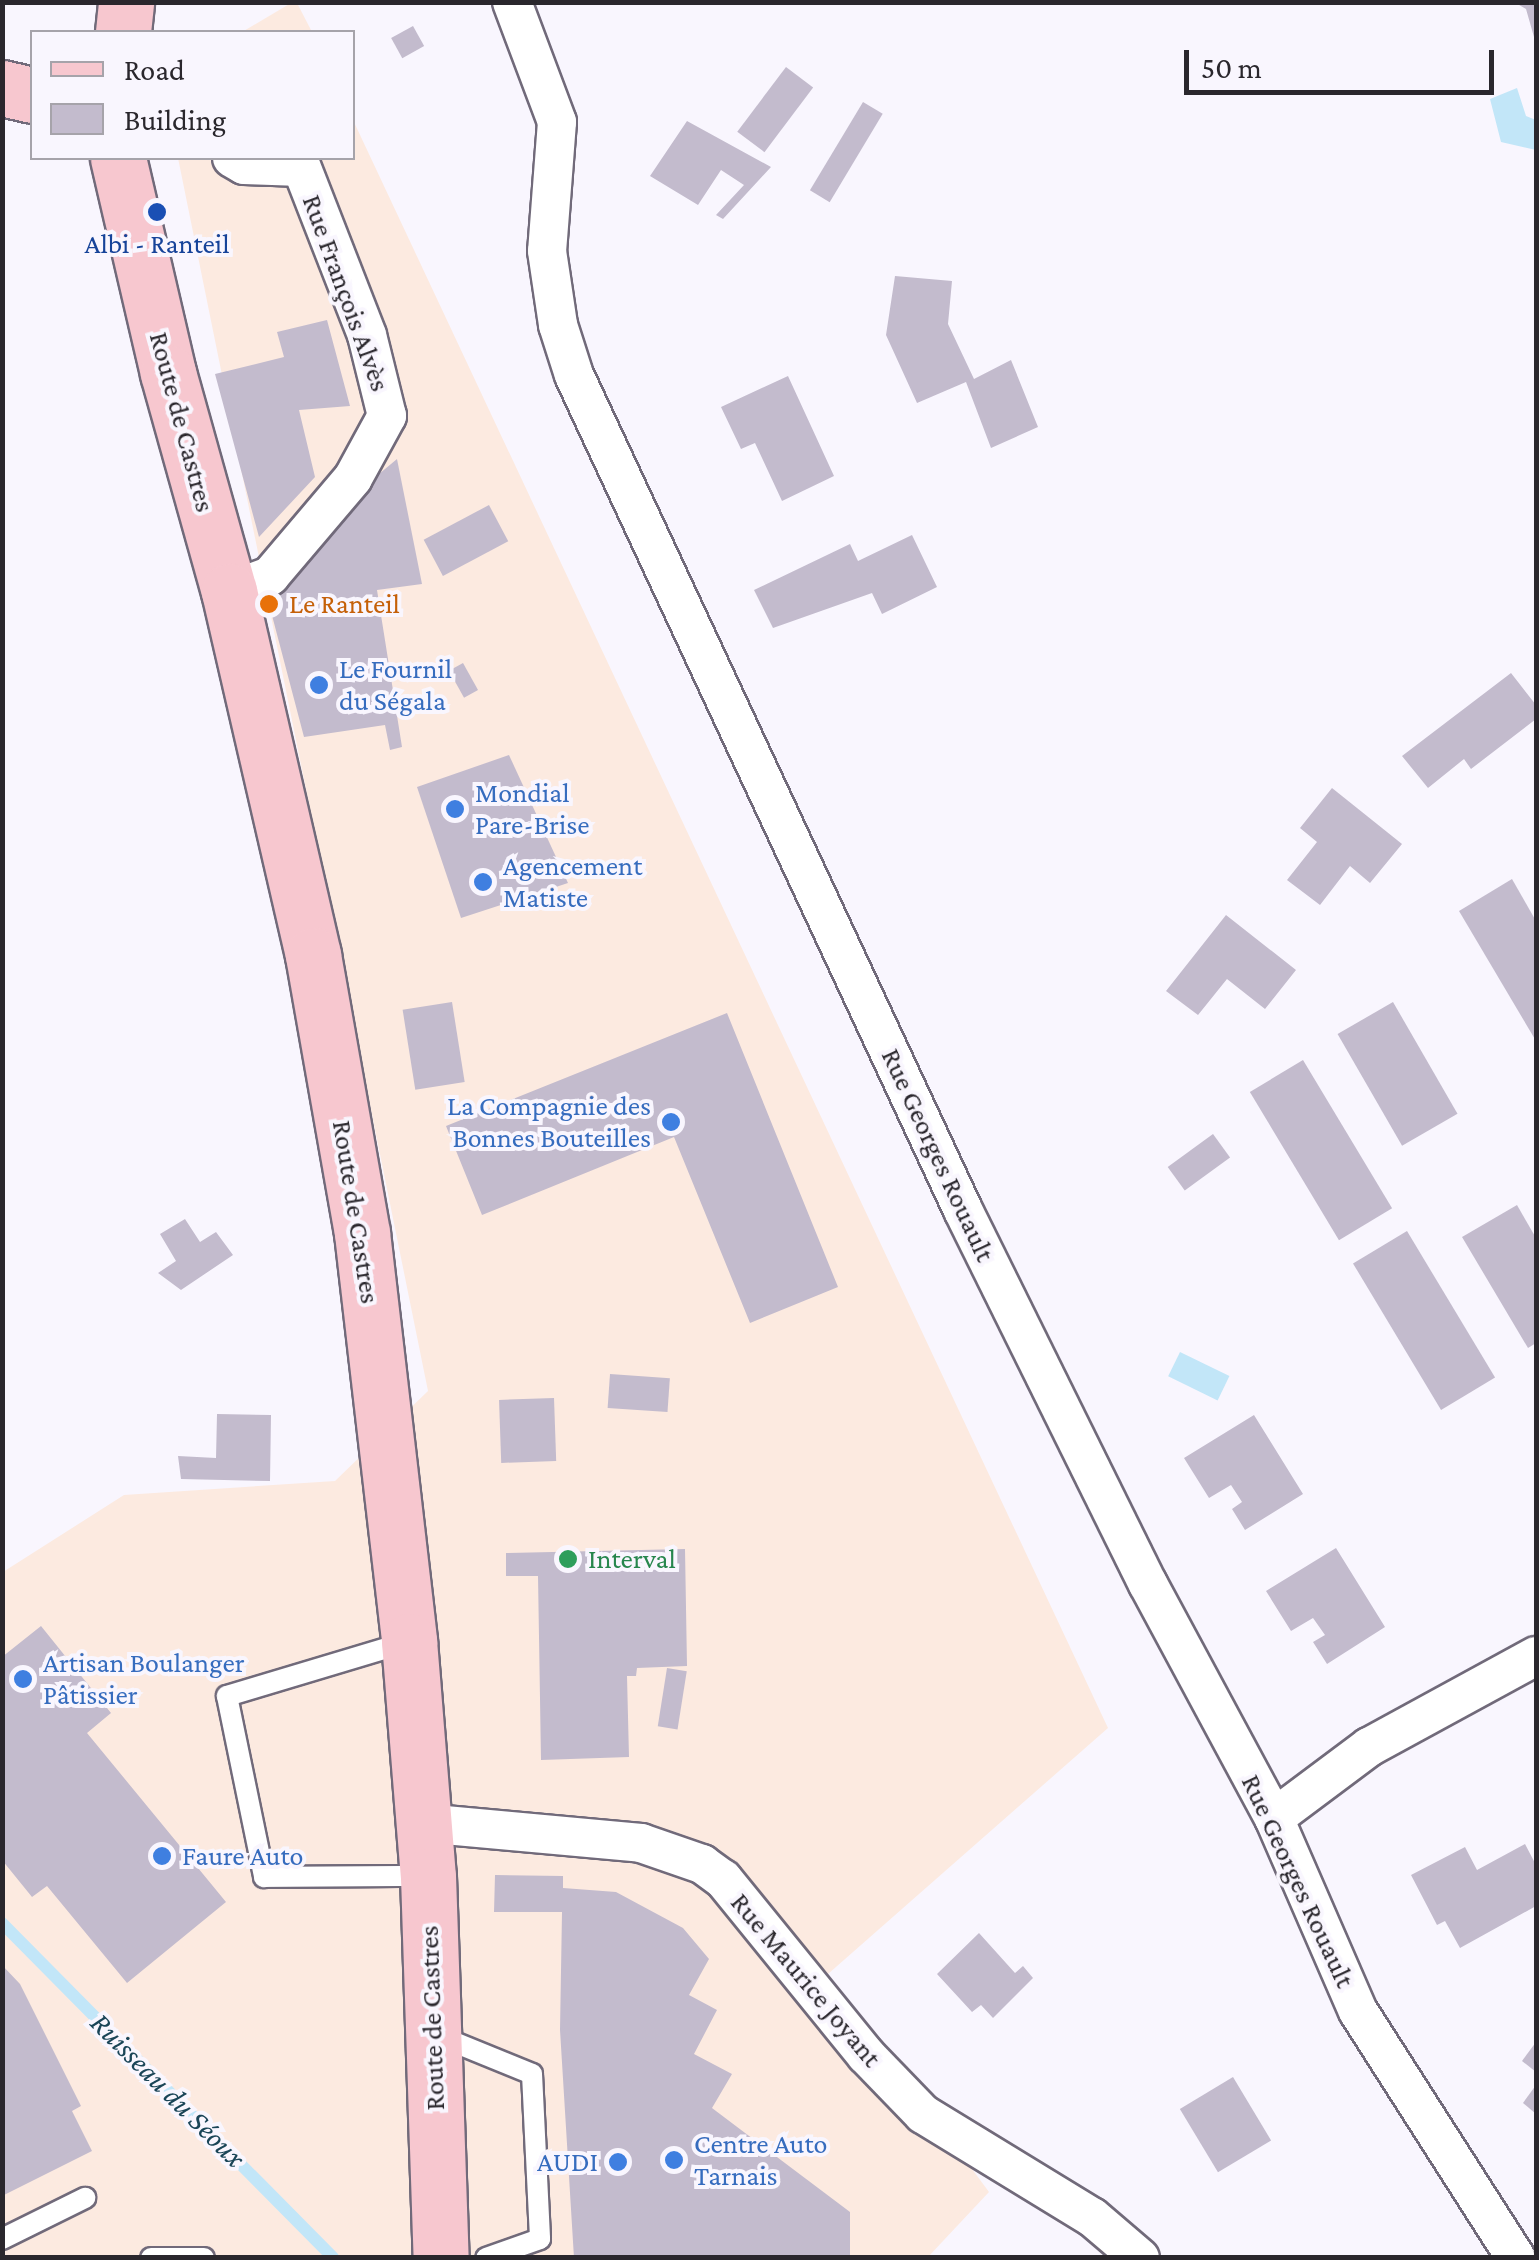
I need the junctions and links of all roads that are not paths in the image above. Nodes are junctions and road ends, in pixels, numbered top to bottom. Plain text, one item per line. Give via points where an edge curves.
1 (512, 2) edge
2 (2, 88) edge
3 (30, 95) edge
4 (235, 160) edge
5 (299, 162) edge
6 (112, 168) edge
7 (229, 591) junction
8 (409, 1641) junction
9 (1536, 1656) edge
10 (1274, 1818) junction
11 (423, 1823) junction
12 (428, 1876) junction
13 (432, 2033) junction
14 (85, 2198) dead end
15 (2, 2239) edge
16 (541, 2248) edge
17 (151, 2258) edge
18 (204, 2258) edge
19 (442, 2258) edge
20 (486, 2258) edge
21 (1140, 2258) edge
22 (1516, 2258) edge

1 - 10 street, Rue Georges Rouault via 557,122 547,251 574,375 963,1210 1148,1584
2 - 3 main road
4 - 5 street, Rue François Alvès
5 - 7 street, Rue François Alvès via 367,335 387,416 353,478 270,576
6 - 7 main road, Route de Castres
7 - 8 main road, Route de Castres via 313,955 362,1233
8 - 11 main road, Route de Castres
8 - 12 lane via 227,1696 264,1877
9 - 10 street via 1369,1747
10 - 22 street, Rue Georges Rouault via 1358,2011
11 - 12 main road, Route de Castres
11 - 21 street, Rue Maurice Joyant via 641,1843 702,1864 723,1880 866,2056 923,2114 1092,2217
12 - 13 main road, Route de Castres
13 - 16 lane via 532,2074
13 - 19 main road, Route de Castres
14 - 15 lane
16 - 20 lane
17 - 18 lane

